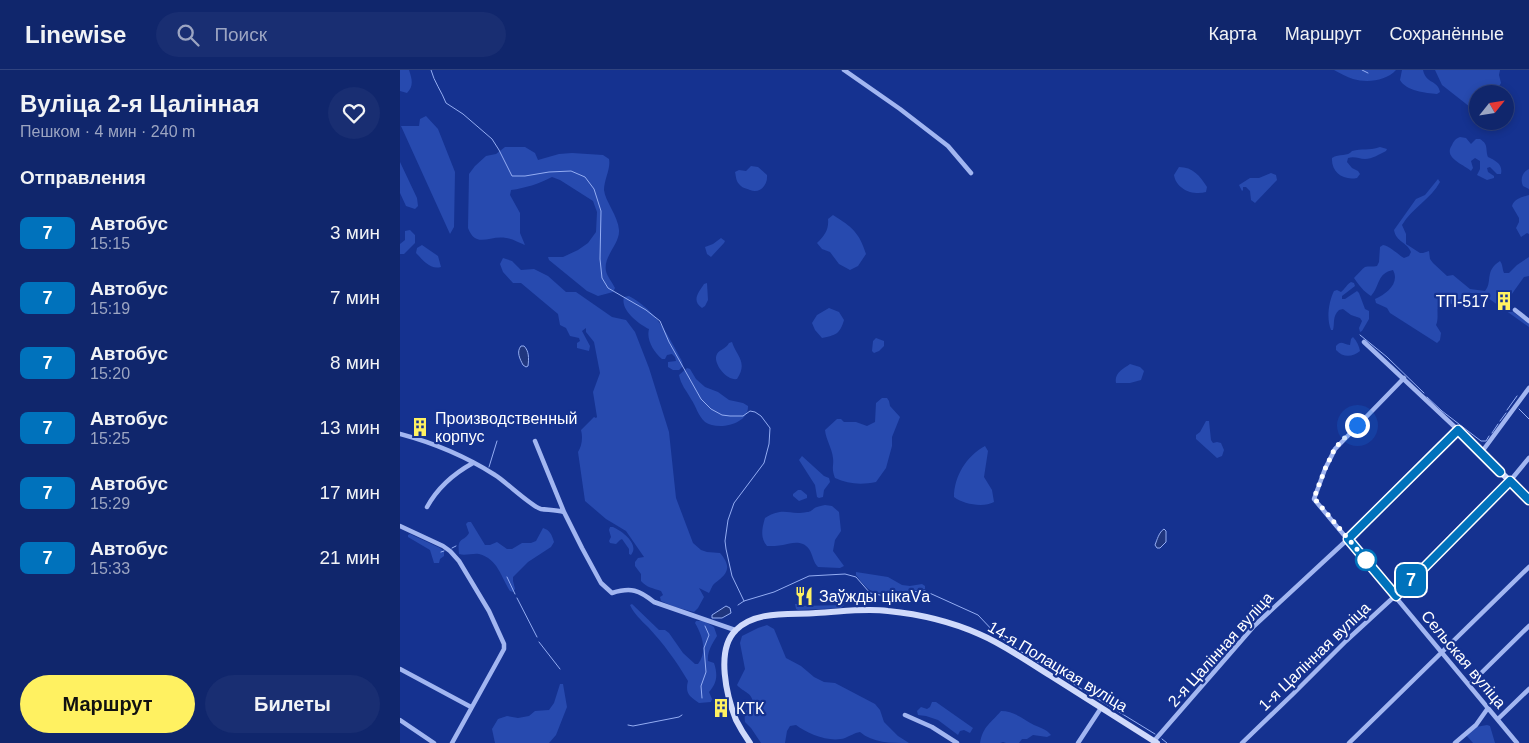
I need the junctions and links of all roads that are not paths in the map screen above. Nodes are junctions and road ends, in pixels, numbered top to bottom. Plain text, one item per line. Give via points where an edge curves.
1 (844, 70) edge
2 (971, 173) dead end
3 (1515, 310) dead end
4 (1529, 321) edge
5 (1364, 342) dead end
6 (1404, 378) junction
7 (1529, 388) edge
8 (1458, 430) junction
9 (400, 434) edge
10 (535, 442) dead end
11 (1481, 453) junction
12 (1529, 458) edge
13 (473, 463) junction
14 (1510, 481) junction
15 (1529, 500) edge
16 (427, 507) dead end
17 (564, 512) junction
18 (400, 526) edge
19 (1348, 539) junction
20 (1529, 567) edge
21 (1396, 596) junction
22 (1529, 626) edge
23 (735, 630) junction
24 (1441, 653) junction
25 (400, 669) edge
26 (1469, 685) junction
27 (1529, 689) edge
28 (471, 707) junction
29 (1101, 708) junction
30 (1488, 708) junction
31 (905, 715) dead end
32 (1498, 719) junction
33 (400, 720) edge
34 (1156, 742) edge
35 (434, 743) edge
36 (452, 743) edge
37 (750, 743) edge
38 (957, 743) edge
39 (1078, 743) edge
40 (1242, 743) edge
41 (1349, 743) edge
42 (1455, 743) edge
43 (1517, 743) edge

1 - 2 street via 948,146
3 - 4 street
5 - 6 street
6 - 8 street
6 - 19 street, Сельская вуліца via 1335,448 1314,498
7 - 11 street
8 - 11 main road
8 - 19 street, 2-я Цалінная вуліца
9 - 13 street via 428,441
10 - 17 street
11 - 14 main road
12 - 14 street, 1-я Цалінная вуліца
13 - 16 street via 444,482
13 - 17 street via 496,475 540,508
14 - 15 main road
14 - 21 street, 1-я Цалінная вуліца
17 - 23 street via 593,571 612,593 628,589 636,591 654,602
18 - 28 street via 444,546 459,561 504,644
19 - 21 street, Сельская вуліца
19 - 34 street, 2-я Цалінная вуліца via 1254,626
20 - 24 street
21 - 24 street, Сельская вуліца
21 - 40 street, 1-я Цалінная вуліца via 1346,640
22 - 26 street
23 - 29 main road, 14-я Полацкая вуліца via 749,621 777,615 870,610 921,617 998,643
23 - 37 main road via 725,652 726,684 737,722
24 - 26 street, Сельская вуліца
24 - 41 street
25 - 28 street
26 - 30 street, Сельская вуліца
27 - 32 street
28 - 36 street
29 - 34 main road, 14-я Полацкая вуліца
29 - 39 street
30 - 32 street, Сельская вуліца
30 - 42 street via 1476,725
31 - 38 street
32 - 43 street, Сельская вуліца
33 - 35 street

